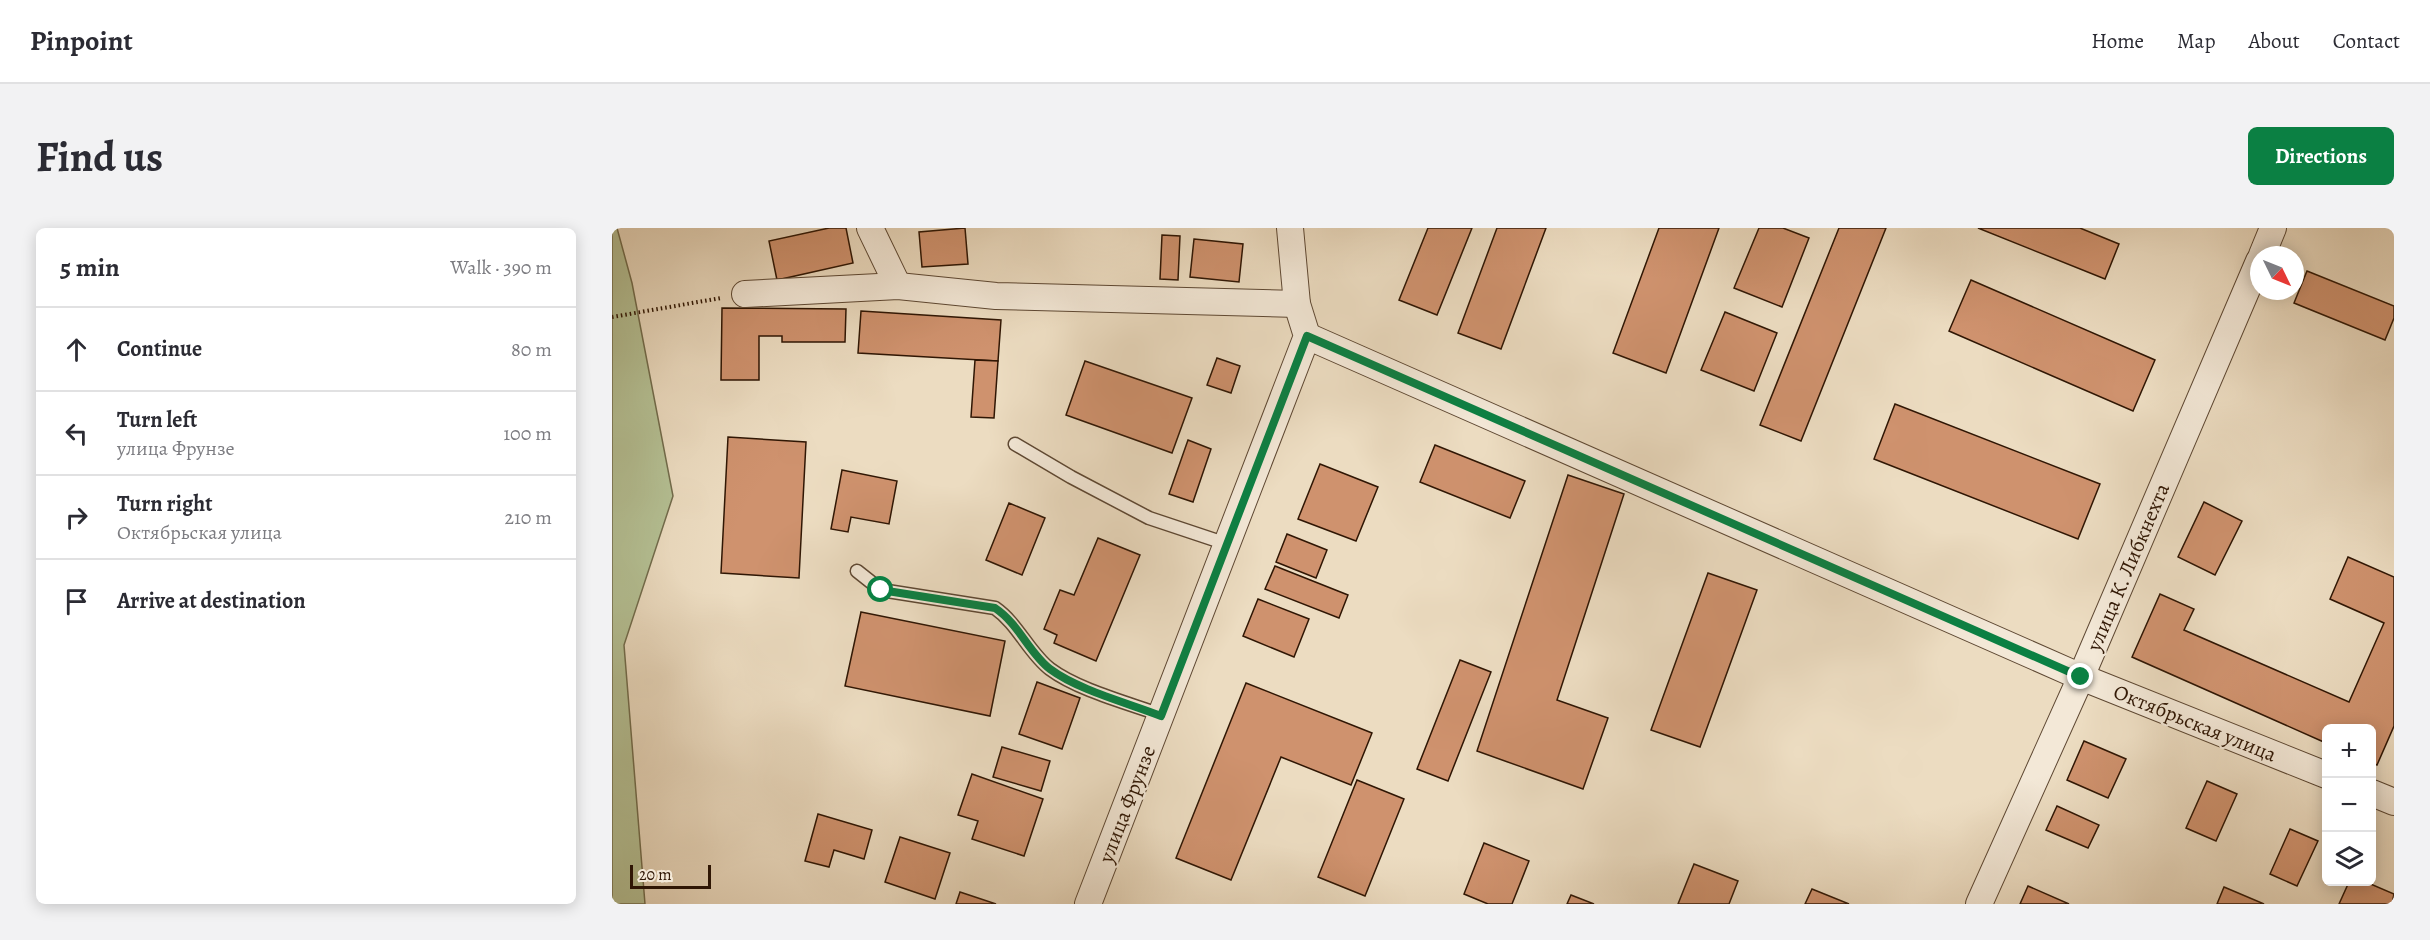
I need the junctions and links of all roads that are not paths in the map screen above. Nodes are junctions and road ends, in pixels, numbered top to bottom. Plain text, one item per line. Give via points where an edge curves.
1 (870, 228) edge
2 (1290, 228) edge
3 (2273, 228) edge
4 (2266, 246) edge
5 (2250, 282) edge
6 (898, 286) junction
7 (745, 294) road end
8 (1297, 304) junction
9 (1307, 336) junction
10 (1015, 444) dead end
11 (1227, 544) junction
12 (857, 571) dead end
13 (2081, 677) junction
14 (1161, 716) junction
15 (2322, 773) edge
16 (2376, 795) edge
17 (2394, 802) edge
18 (1088, 904) edge
19 (1979, 904) edge

1 - 6 street
2 - 8 street
3 - 4 street
5 - 13 street, улица К. Либкнехта
6 - 7 street
6 - 8 street via 996,296
8 - 9 street
9 - 11 street, улица Фрунзе
9 - 13 street, Октябрьская улица
10 - 11 lane via 1149,518
11 - 14 street, улица Фрунзе
12 - 14 lane via 881,590 995,608 1049,669 1072,682
13 - 15 street, Октябрьская улица
13 - 19 street, улица К. Либкнехта
14 - 18 street, улица Фрунзе
16 - 17 street

